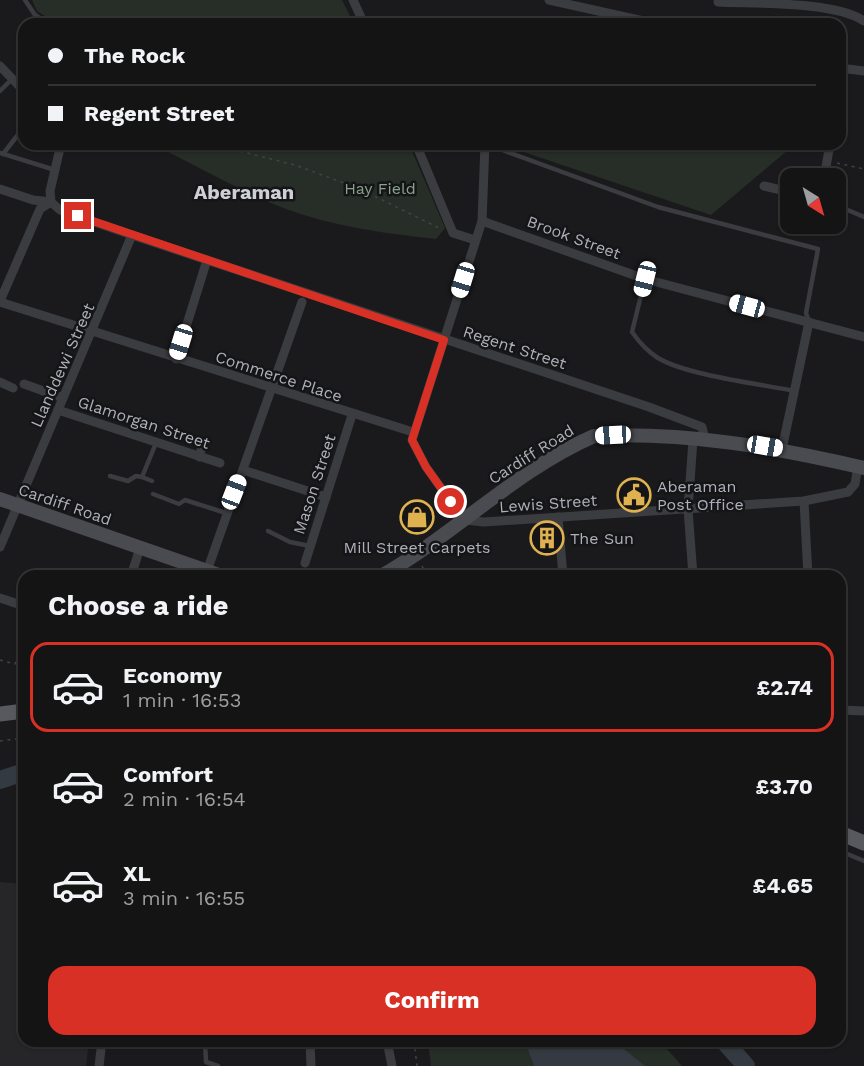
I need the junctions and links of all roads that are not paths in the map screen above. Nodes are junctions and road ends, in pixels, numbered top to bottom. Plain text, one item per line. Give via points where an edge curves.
1 (25, 0) edge
2 (353, 0) edge
3 (549, 0) edge
4 (718, 2) dead end
5 (40, 18) edge
6 (361, 18) edge
7 (630, 18) edge
8 (864, 21) edge
9 (0, 66) edge
10 (846, 68) edge
11 (864, 70) edge
12 (11, 80) junction
13 (18, 86) edge
14 (0, 91) edge
15 (18, 134) edge
16 (60, 150) edge
17 (418, 150) edge
18 (485, 150) edge
19 (502, 150) edge
20 (829, 150) edge
21 (2, 153) edge
22 (826, 168) edge
23 (55, 170) junction
24 (764, 186) dead end
25 (0, 189) edge
26 (780, 190) edge
27 (51, 202) junction
28 (846, 209) edge
29 (864, 217) edge
30 (482, 220) junction
31 (132, 235) junction
32 (475, 240) junction
33 (207, 260) junction
34 (645, 279) junction
35 (0, 302) edge
36 (302, 302) dead end
37 (809, 322) junction
38 (93, 333) junction
39 (864, 337) edge
40 (444, 340) junction
41 (176, 358) junction
42 (0, 382) edge
43 (24, 384) dead end
44 (13, 388) dead end
45 (271, 388) junction
46 (795, 391) junction
47 (63, 398) junction
48 (58, 410) junction
49 (352, 415) junction
50 (413, 432) junction
51 (699, 440) junction
52 (156, 443) junction
53 (203, 444) dead end
54 (782, 449) junction
55 (199, 457) junction
56 (220, 463) dead end
57 (861, 467) edge
58 (243, 470) junction
59 (110, 476) dead end
60 (142, 477) junction
61 (152, 481) dead end
62 (864, 487) edge
63 (848, 492) junction
64 (153, 494) dead end
65 (327, 498) junction
66 (0, 499) edge
67 (804, 501) junction
68 (17, 505) junction
69 (688, 509) junction
70 (226, 513) junction
71 (558, 517) junction
72 (464, 520) junction
73 (268, 531) dead end
74 (310, 546) junction
75 (0, 547) edge
76 (140, 548) junction
77 (305, 562) dead end
78 (133, 570) edge
79 (204, 570) edge
80 (207, 570) edge
81 (390, 570) edge
82 (562, 570) edge
83 (693, 570) edge
84 (808, 570) edge
85 (0, 598) edge
86 (18, 604) edge
87 (846, 710) edge
88 (864, 711) edge
89 (18, 712) edge
90 (0, 714) edge
91 (846, 835) edge
92 (864, 843) edge
93 (846, 854) edge
94 (864, 861) edge
95 (101, 1047) edge
96 (205, 1047) edge
97 (310, 1047) edge
98 (388, 1047) edge
99 (99, 1066) edge
100 (218, 1066) edge
101 (311, 1066) edge
102 (392, 1066) edge

1 - 5 lane
2 - 6 street
3 - 7 street
4 - 8 street via 826,8
9 - 12 street
10 - 11 street
12 - 13 street
12 - 14 lane
15 - 21 lane
16 - 23 street
17 - 32 street via 453,233
18 - 30 street
19 - 37 lane via 658,207 818,249 806,313
20 - 22 street
21 - 23 lane
23 - 27 street
24 - 26 street
25 - 27 street, Regent Street
27 - 31 street, Regent Street via 60,210
27 - 35 street via 40,208
28 - 29 lane
30 - 32 street
30 - 34 street, Brook Street
31 - 33 street, Regent Street
31 - 38 street, Llanddewi Street
32 - 40 street
33 - 40 street, Regent Street
33 - 41 street
34 - 37 street, Brook Street
34 - 46 lane via 632,332 659,358 680,367
35 - 38 street, Commerce Place
36 - 45 street
37 - 39 street, Brook Street
37 - 46 street
38 - 41 street, Commerce Place
38 - 47 street, Llanddewi Street
40 - 50 street
40 - 51 street, Regent Street via 702,427
41 - 45 street, Commerce Place
42 - 44 street
43 - 47 street
45 - 49 street, Commerce Place
45 - 58 street
46 - 54 street
47 - 48 street, Llanddewi Street
48 - 52 street, Glamorgan Street
48 - 68 street, Llanddewi Street
49 - 50 street, Commerce Place
49 - 65 street, Mason Street
50 - 72 street via 417,453
51 - 54 main road, Cardiff Road
51 - 69 street
51 - 72 main road, Cardiff Road via 594,436 497,494
52 - 55 street, Glamorgan Street
52 - 60 lane
53 - 55 street
54 - 57 main road, Cardiff Road
55 - 56 street, Glamorgan Street
57 - 63 street
58 - 65 street
58 - 70 street
59 - 60 lane via 128,481
60 - 61 lane
62 - 63 street, Lewis Street
63 - 67 street, Lewis Street
64 - 70 lane via 179,504 185,500
65 - 74 street, Mason Street
66 - 68 main road, Cardiff Road
67 - 69 street, Lewis Street
67 - 84 street
68 - 75 street, Llanddewi Street
68 - 76 main road, Cardiff Road
69 - 71 street, Lewis Street
69 - 83 street
70 - 80 street
71 - 72 street, Lewis Street
71 - 82 street
72 - 81 main road, Cardiff Road
73 - 74 lane
74 - 77 street, Mason Street
76 - 78 street
76 - 79 main road, Cardiff Road
85 - 86 street
87 - 88 street
89 - 90 main road
91 - 92 main road
93 - 94 lane
95 - 99 street
96 - 100 lane via 206,1062
97 - 101 street
98 - 102 street

